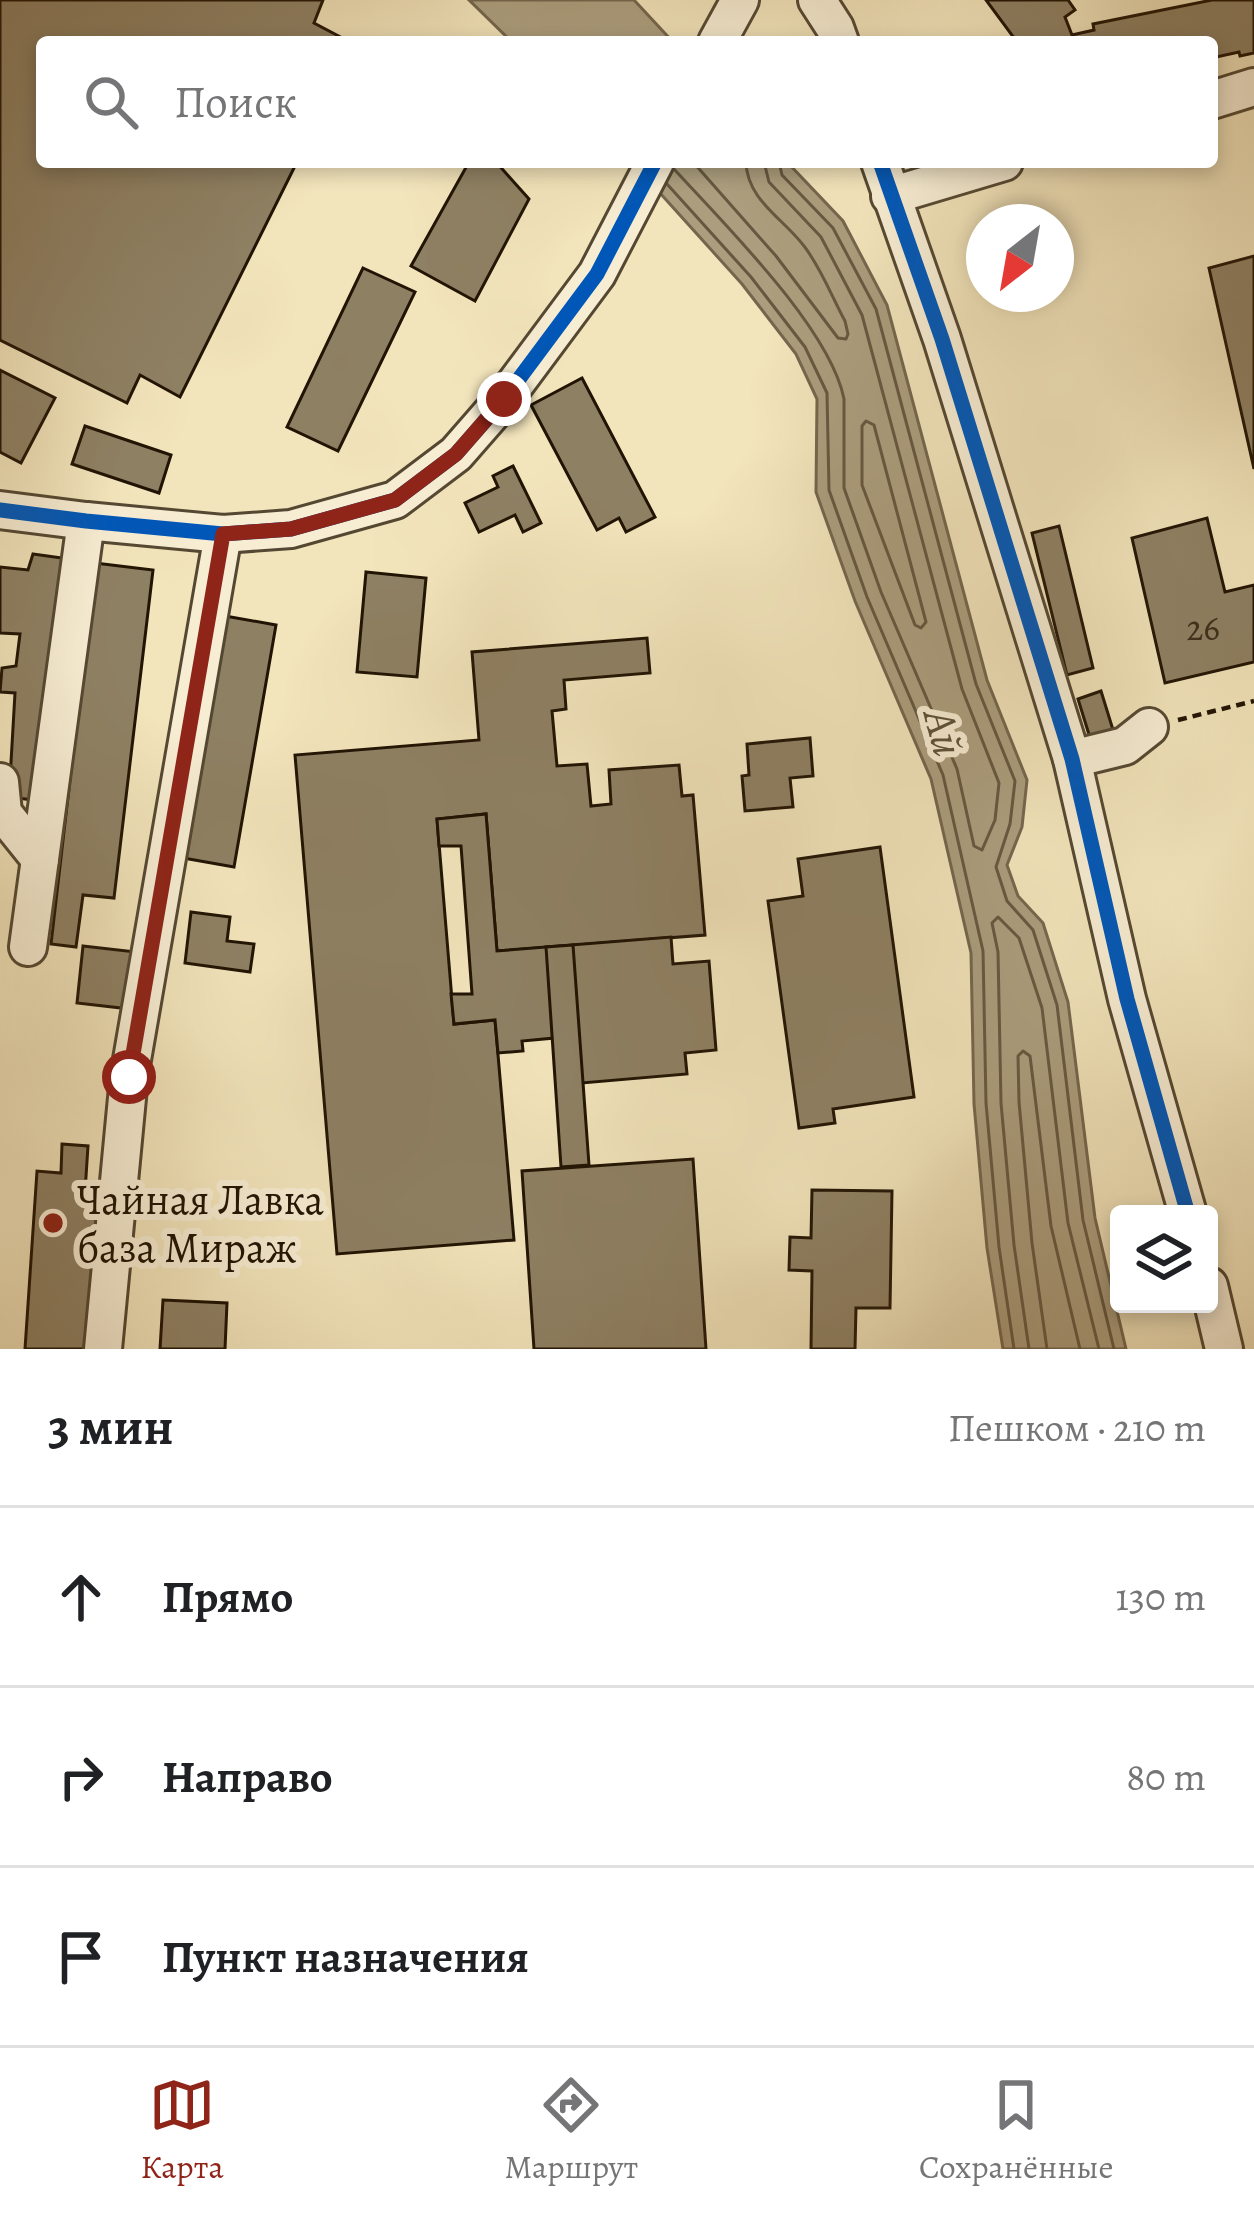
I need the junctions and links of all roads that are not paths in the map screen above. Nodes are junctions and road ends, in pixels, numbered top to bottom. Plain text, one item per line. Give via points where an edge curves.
1 (817, 0) edge
2 (838, 36) edge
3 (1254, 87) edge
4 (1218, 98) edge
5 (652, 168) edge
6 (962, 168) edge
7 (885, 179) edge
8 (0, 510) edge
9 (86, 521) junction
10 (223, 534) junction
11 (1149, 727) road end
12 (1072, 759) junction
13 (0, 782) edge
14 (40, 859) junction
15 (28, 946) dead end
16 (1185, 1205) edge
17 (1218, 1304) edge
18 (1233, 1334) edge
19 (104, 1349) edge

1 - 2 street
3 - 4 street
5 - 10 street via 597,274 456,454 395,500 291,529
6 - 7 street
7 - 12 street
8 - 9 street
9 - 10 street
9 - 14 street
10 - 19 street via 129,1077
11 - 12 street via 1125,746
12 - 16 street
13 - 14 street via 3,813
14 - 15 street
17 - 18 street

